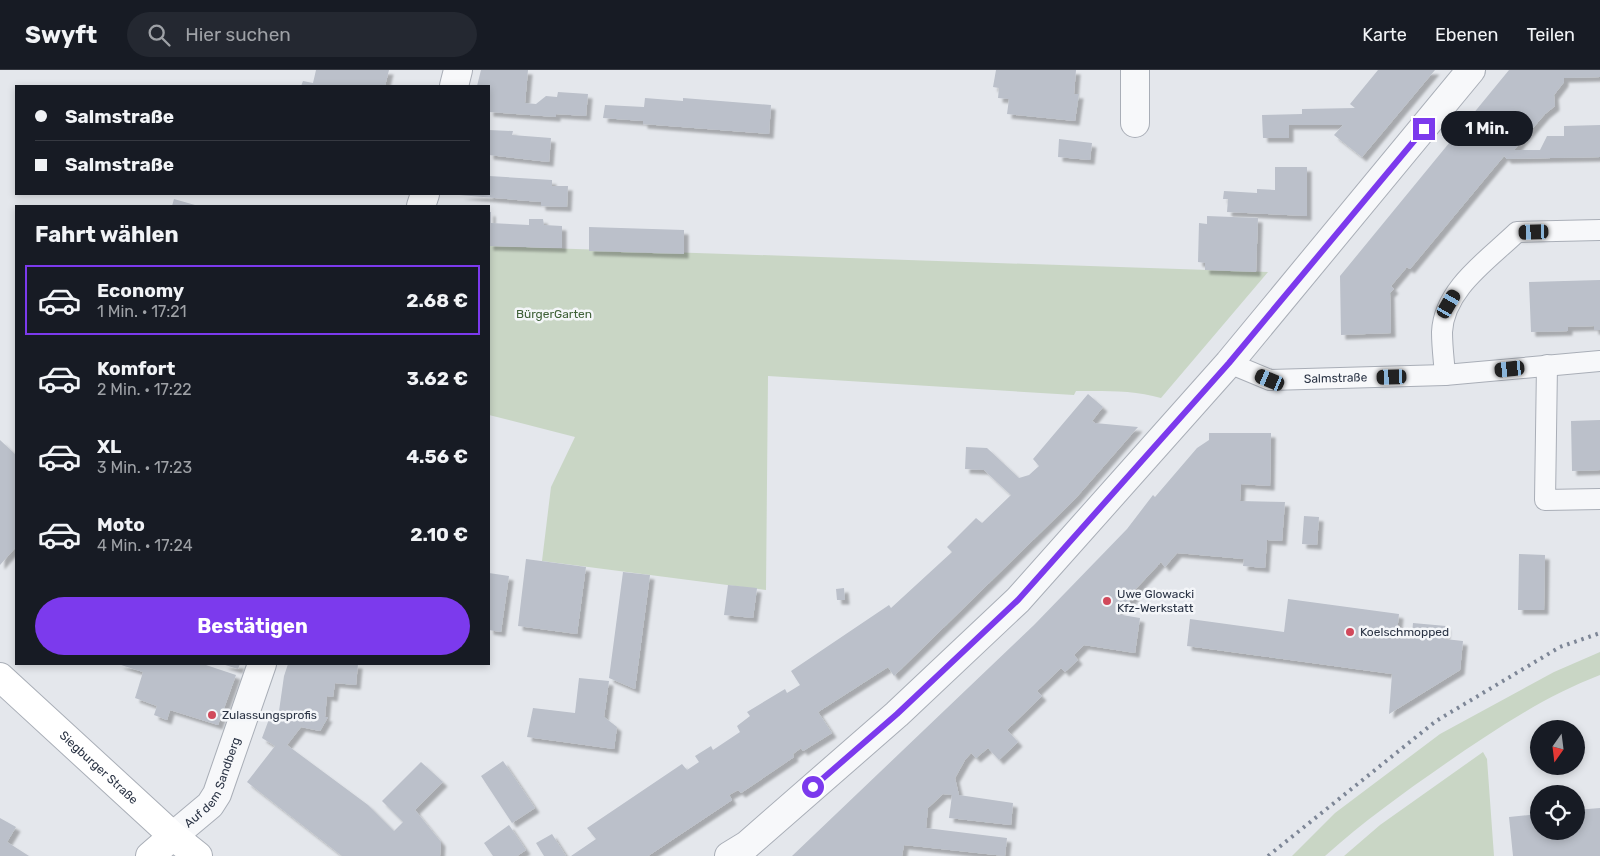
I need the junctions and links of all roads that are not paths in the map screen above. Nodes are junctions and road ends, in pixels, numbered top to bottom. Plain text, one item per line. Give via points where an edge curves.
1 (458, 70) edge
2 (1135, 70) edge
3 (1471, 70) edge
4 (454, 85) edge
5 (1135, 123) dead end
6 (1600, 230) edge
7 (1600, 361) edge
8 (1229, 363) junction
9 (1546, 365) junction
10 (1445, 375) junction
11 (1600, 498) edge
12 (262, 665) edge
13 (1, 679) edge
14 (173, 836) junction
15 (740, 852) edge
16 (150, 856) edge
17 (198, 856) edge

1 - 4 street
2 - 5 street
3 - 8 street
6 - 10 lane via 1517,232 1456,292 1449,304 1442,331
7 - 9 lane, Salmstraße
8 - 10 lane, Salmstraße via 1270,380
8 - 15 street via 1018,600 897,714
9 - 10 lane, Salmstraße
9 - 11 lane via 1545,500
12 - 14 street, Auf dem Sandberg via 217,794 210,805
13 - 14 main road, Siegburger Straße
14 - 16 main road, Auf dem Sandberg
14 - 17 main road, Siegburger Straße

